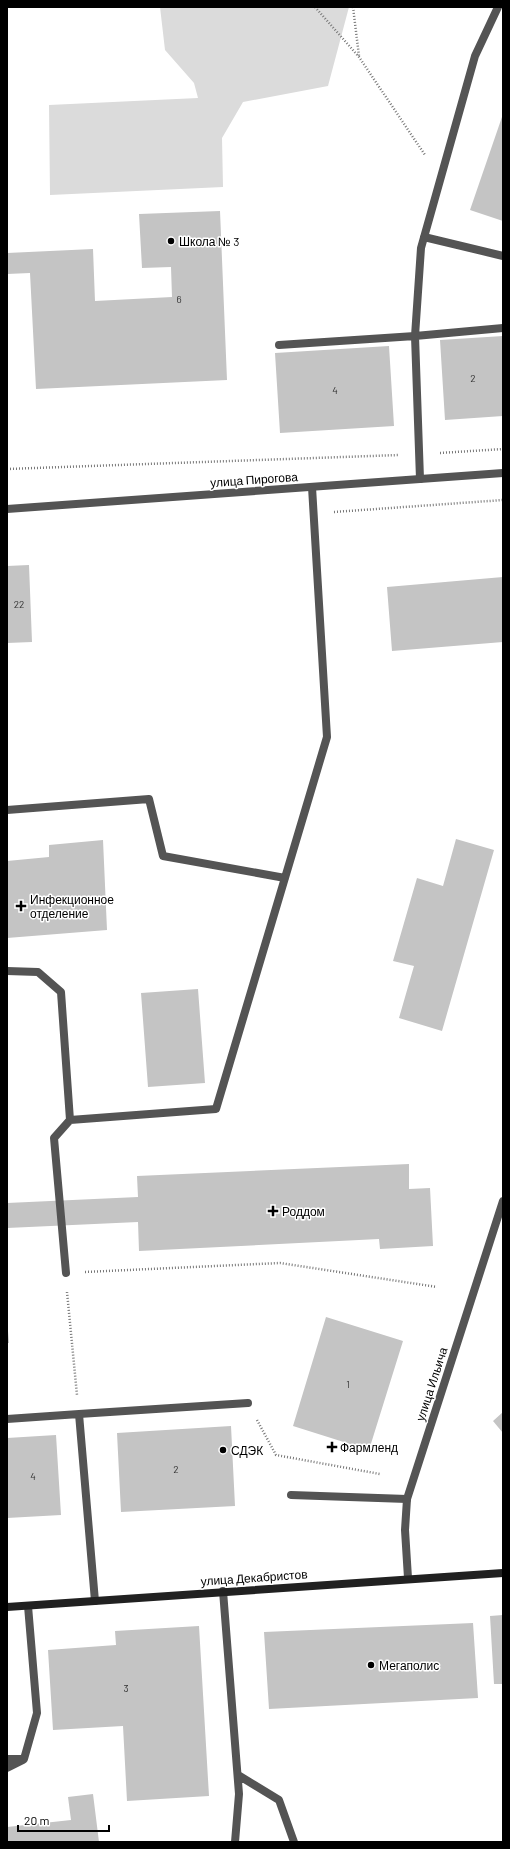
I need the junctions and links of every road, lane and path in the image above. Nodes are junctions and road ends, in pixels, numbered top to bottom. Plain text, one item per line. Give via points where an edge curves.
1 (315, 7) edge
2 (352, 7) edge
3 (498, 7) edge
4 (359, 57) junction
5 (440, 180) junction
6 (424, 238) junction
7 (503, 256) edge
8 (503, 328) edge
9 (415, 336) junction
10 (278, 345) dead end
11 (503, 449) edge
12 (420, 454) junction
13 (7, 469) edge
14 (503, 473) edge
15 (420, 479) junction
16 (312, 487) junction
17 (503, 500) edge
18 (7, 509) edge
19 (313, 513) junction
20 (7, 810) edge
21 (285, 878) junction
22 (7, 971) edge
23 (70, 1120) junction
24 (503, 1200) edge
25 (66, 1273) junction
26 (437, 1287) dead end
27 (248, 1403) joint
28 (79, 1414) junction
29 (7, 1419) edge
30 (380, 1474) dead end
31 (291, 1496) dead end
32 (407, 1499) junction
33 (503, 1573) edge
34 (408, 1578) junction
35 (223, 1591) junction
36 (95, 1601) junction
37 (28, 1606) junction
38 (7, 1607) edge
39 (7, 1759) edge
40 (24, 1759) junction
41 (7, 1768) edge
42 (238, 1775) junction
43 (235, 1842) edge
44 (294, 1842) edge

1 - 4 path
2 - 4 path
3 - 5 street via 475,56
4 - 5 path
5 - 6 street
6 - 7 street
6 - 9 street via 421,248
8 - 9 street
9 - 10 street
9 - 12 street
11 - 12 path
12 - 13 path
12 - 15 street
14 - 15 street, улица Пирогова
15 - 16 street, улица Пирогова
16 - 18 street, улица Пирогова
16 - 19 street
17 - 19 path
19 - 21 street via 327,737
20 - 21 street via 149,799 163,856
21 - 23 street via 216,1110
22 - 23 street via 38,972 61,992
23 - 25 street via 54,1138
24 - 32 street, улица Ильича
25 - 26 path via 280,1263
25 - 28 path
27 - 28 street
27 - 30 path via 276,1455
28 - 29 street
28 - 36 street
31 - 32 street
32 - 34 street, улица Ильича via 405,1530
33 - 34 main road, улица Декабристов
34 - 35 main road, улица Декабристов
35 - 36 main road, улица Декабристов
35 - 42 street
36 - 37 main road, улица Декабристов
37 - 38 main road, улица Декабристов
37 - 40 street via 37,1713
39 - 40 street
40 - 41 street
42 - 43 street
42 - 44 street via 279,1800

